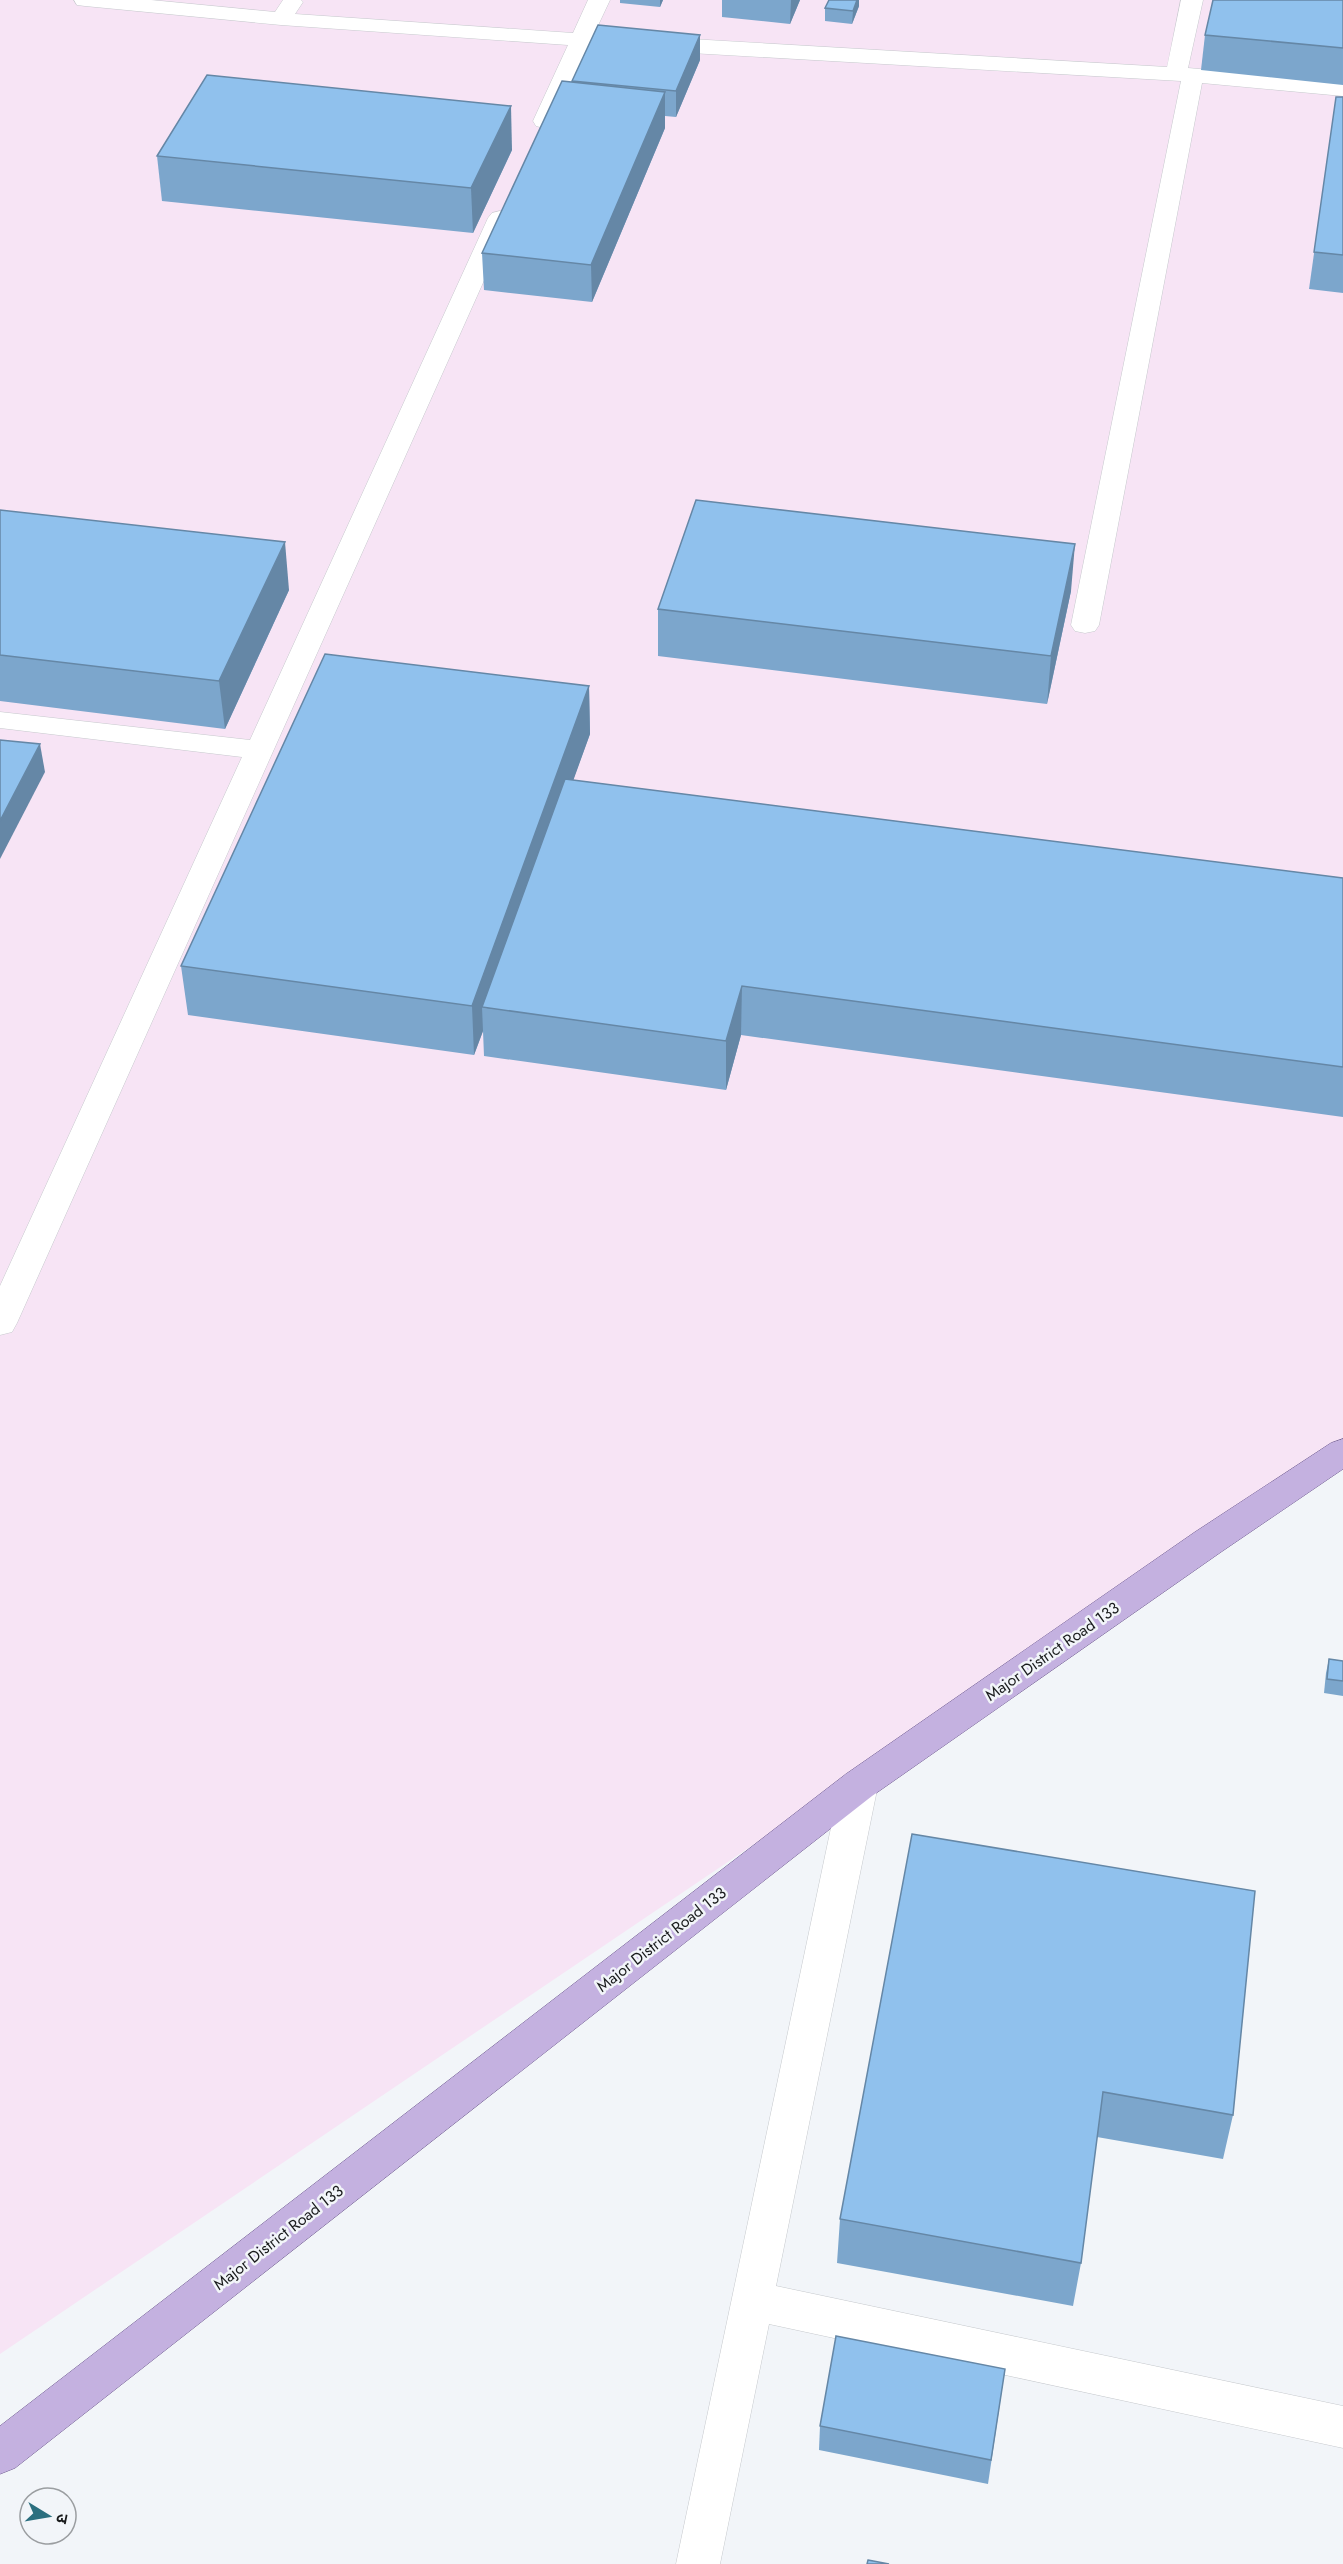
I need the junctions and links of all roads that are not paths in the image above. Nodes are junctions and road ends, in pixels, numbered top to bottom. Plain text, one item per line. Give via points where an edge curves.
1 (85, 0) edge
2 (293, 0) edge
3 (599, 0) edge
4 (1192, 0) edge
5 (281, 19) junction
6 (581, 40) junction
7 (617, 42) edge
8 (641, 43) edge
9 (1184, 75) junction
10 (1343, 89) edge
11 (532, 149) edge
12 (512, 193) edge
13 (1085, 625) dead end
14 (0, 720) edge
15 (258, 750) junction
16 (0, 1323) edge
17 (1343, 1452) edge
18 (860, 1785) junction
19 (753, 2301) junction
20 (1343, 2427) edge
21 (0, 2453) edge
22 (698, 2564) edge

1 - 5 street
2 - 5 street
3 - 6 street
4 - 9 street
5 - 6 street
6 - 7 street
6 - 11 street
8 - 9 street
9 - 10 street
9 - 13 street
12 - 15 street
14 - 15 street
15 - 16 street
17 - 18 main road, Major District Road 133
18 - 19 street
18 - 21 main road, Major District Road 133
19 - 20 street
19 - 22 street

